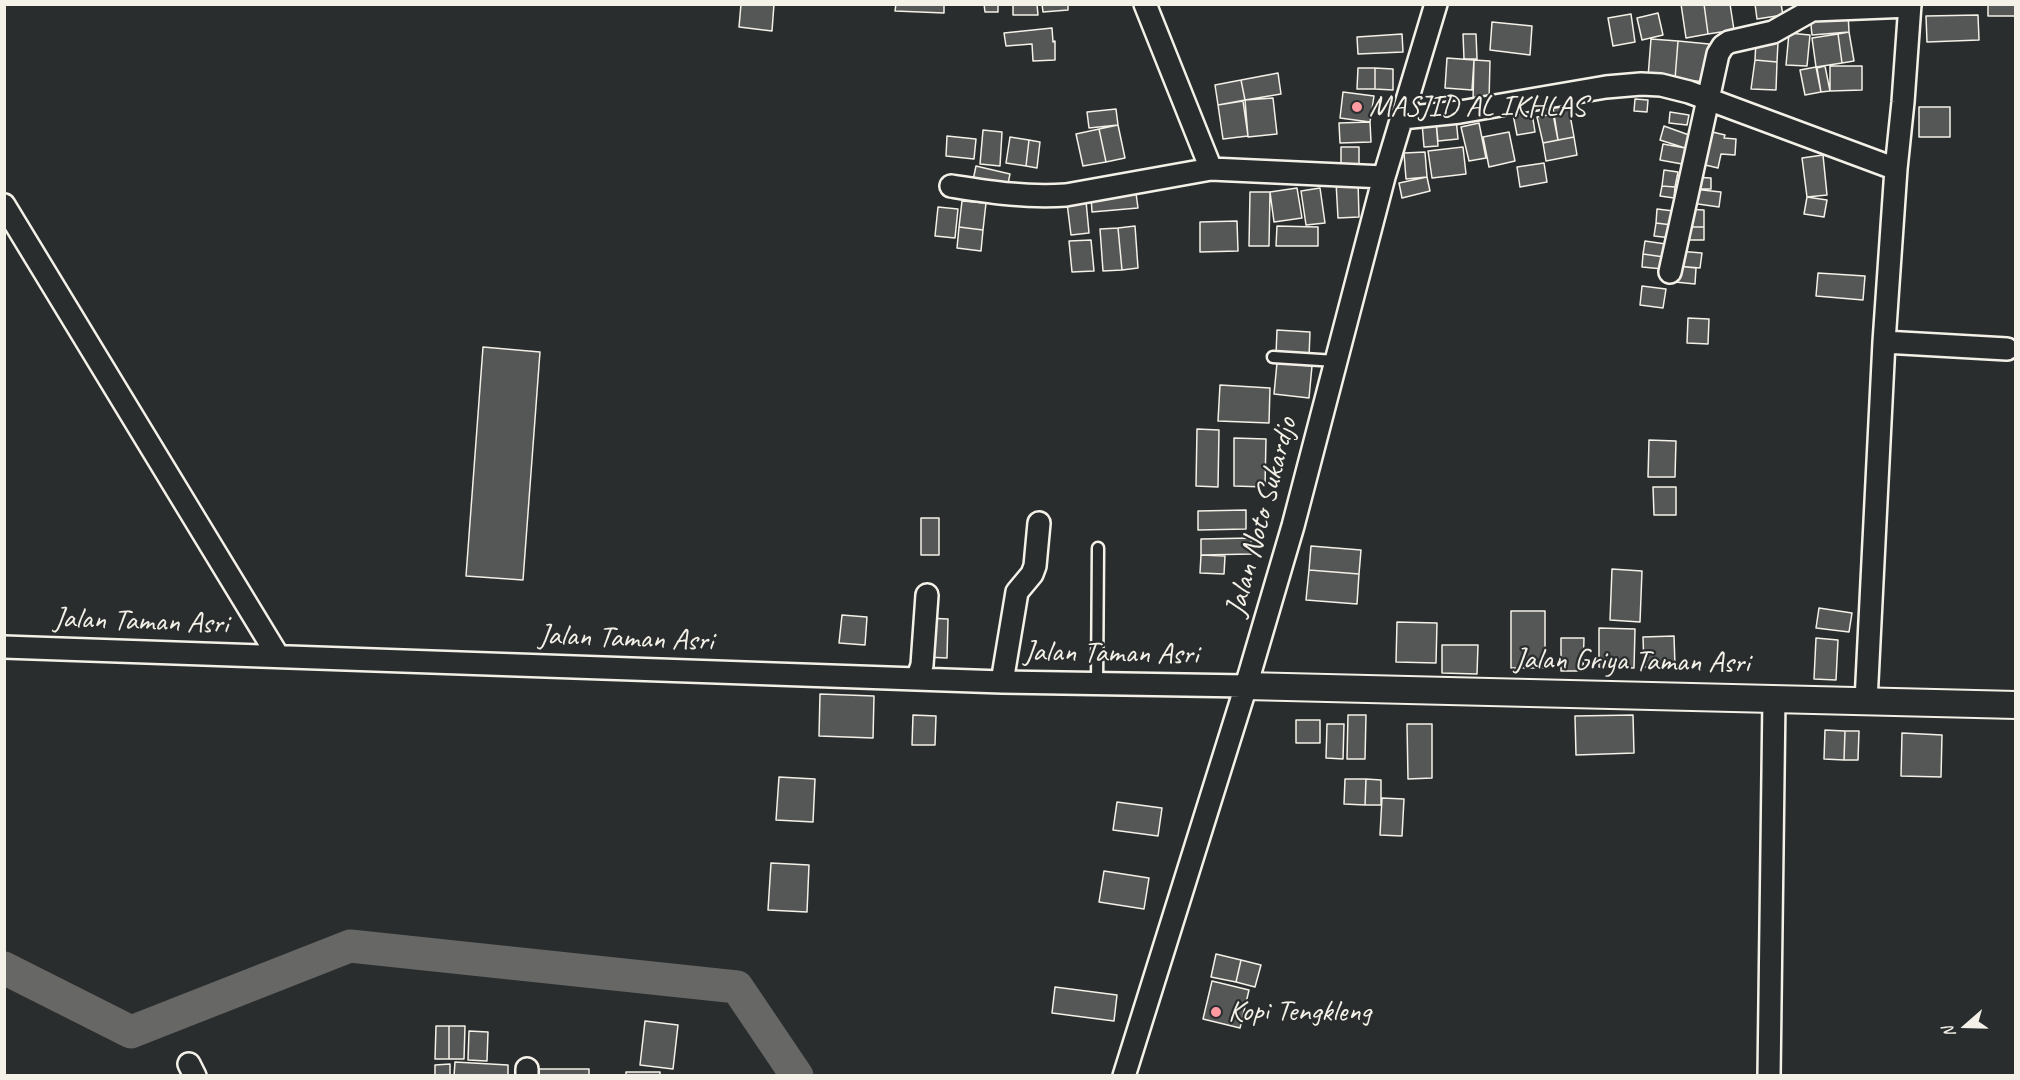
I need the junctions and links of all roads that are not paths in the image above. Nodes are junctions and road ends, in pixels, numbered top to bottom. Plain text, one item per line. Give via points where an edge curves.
1 (1145, 4) edge
2 (1436, 4) edge
3 (1910, 5) edge
4 (1708, 100) junction
5 (1402, 118) junction
6 (1211, 169) junction
7 (1896, 169) junction
8 (1384, 177) junction
9 (951, 186) dead end
10 (4, 205) edge
11 (1670, 272) dead end
12 (1884, 342) junction
13 (2007, 349) dead end
14 (1273, 357) dead end
15 (1336, 361) junction
16 (1039, 523) dead end
17 (1098, 548) dead end
18 (927, 594) dead end
19 (4, 647) edge
20 (278, 657) junction
21 (917, 679) junction
22 (1002, 682) junction
23 (1096, 684) junction
24 (1246, 686) junction
25 (1774, 698) junction
26 (1866, 701) junction
27 (2016, 705) edge
28 (1124, 1076) edge
29 (1769, 1076) edge

1 - 6 street
2 - 5 street, Jalan Noto Sukardjo
3 - 4 street via 1807,11 1773,32 1729,42 1718,54
3 - 7 street
4 - 5 street via 1661,85 1641,84
4 - 7 street
4 - 11 street
5 - 8 street, Jalan Noto Sukardjo
6 - 8 street
6 - 9 street via 1066,195 1022,196
7 - 12 street
8 - 15 street, Jalan Noto Sukardjo
10 - 20 street
12 - 13 street
12 - 26 street
14 - 15 lane
15 - 24 street, Jalan Noto Sukardjo
16 - 22 street via 1035,566 1017,592
17 - 23 lane
18 - 21 street via 922,665
19 - 20 street, Jalan Taman Asri
20 - 21 street, Jalan Taman Asri
21 - 22 street, Jalan Taman Asri
22 - 23 street, Jalan Taman Asri
23 - 24 street, Jalan Taman Asri
24 - 25 street, Jalan Griya Taman Asri
24 - 28 street, Jalan Noto Sukardjo
25 - 26 street, Jalan Griya Taman Asri
25 - 29 street
26 - 27 street, Jalan Griya Taman Asri

